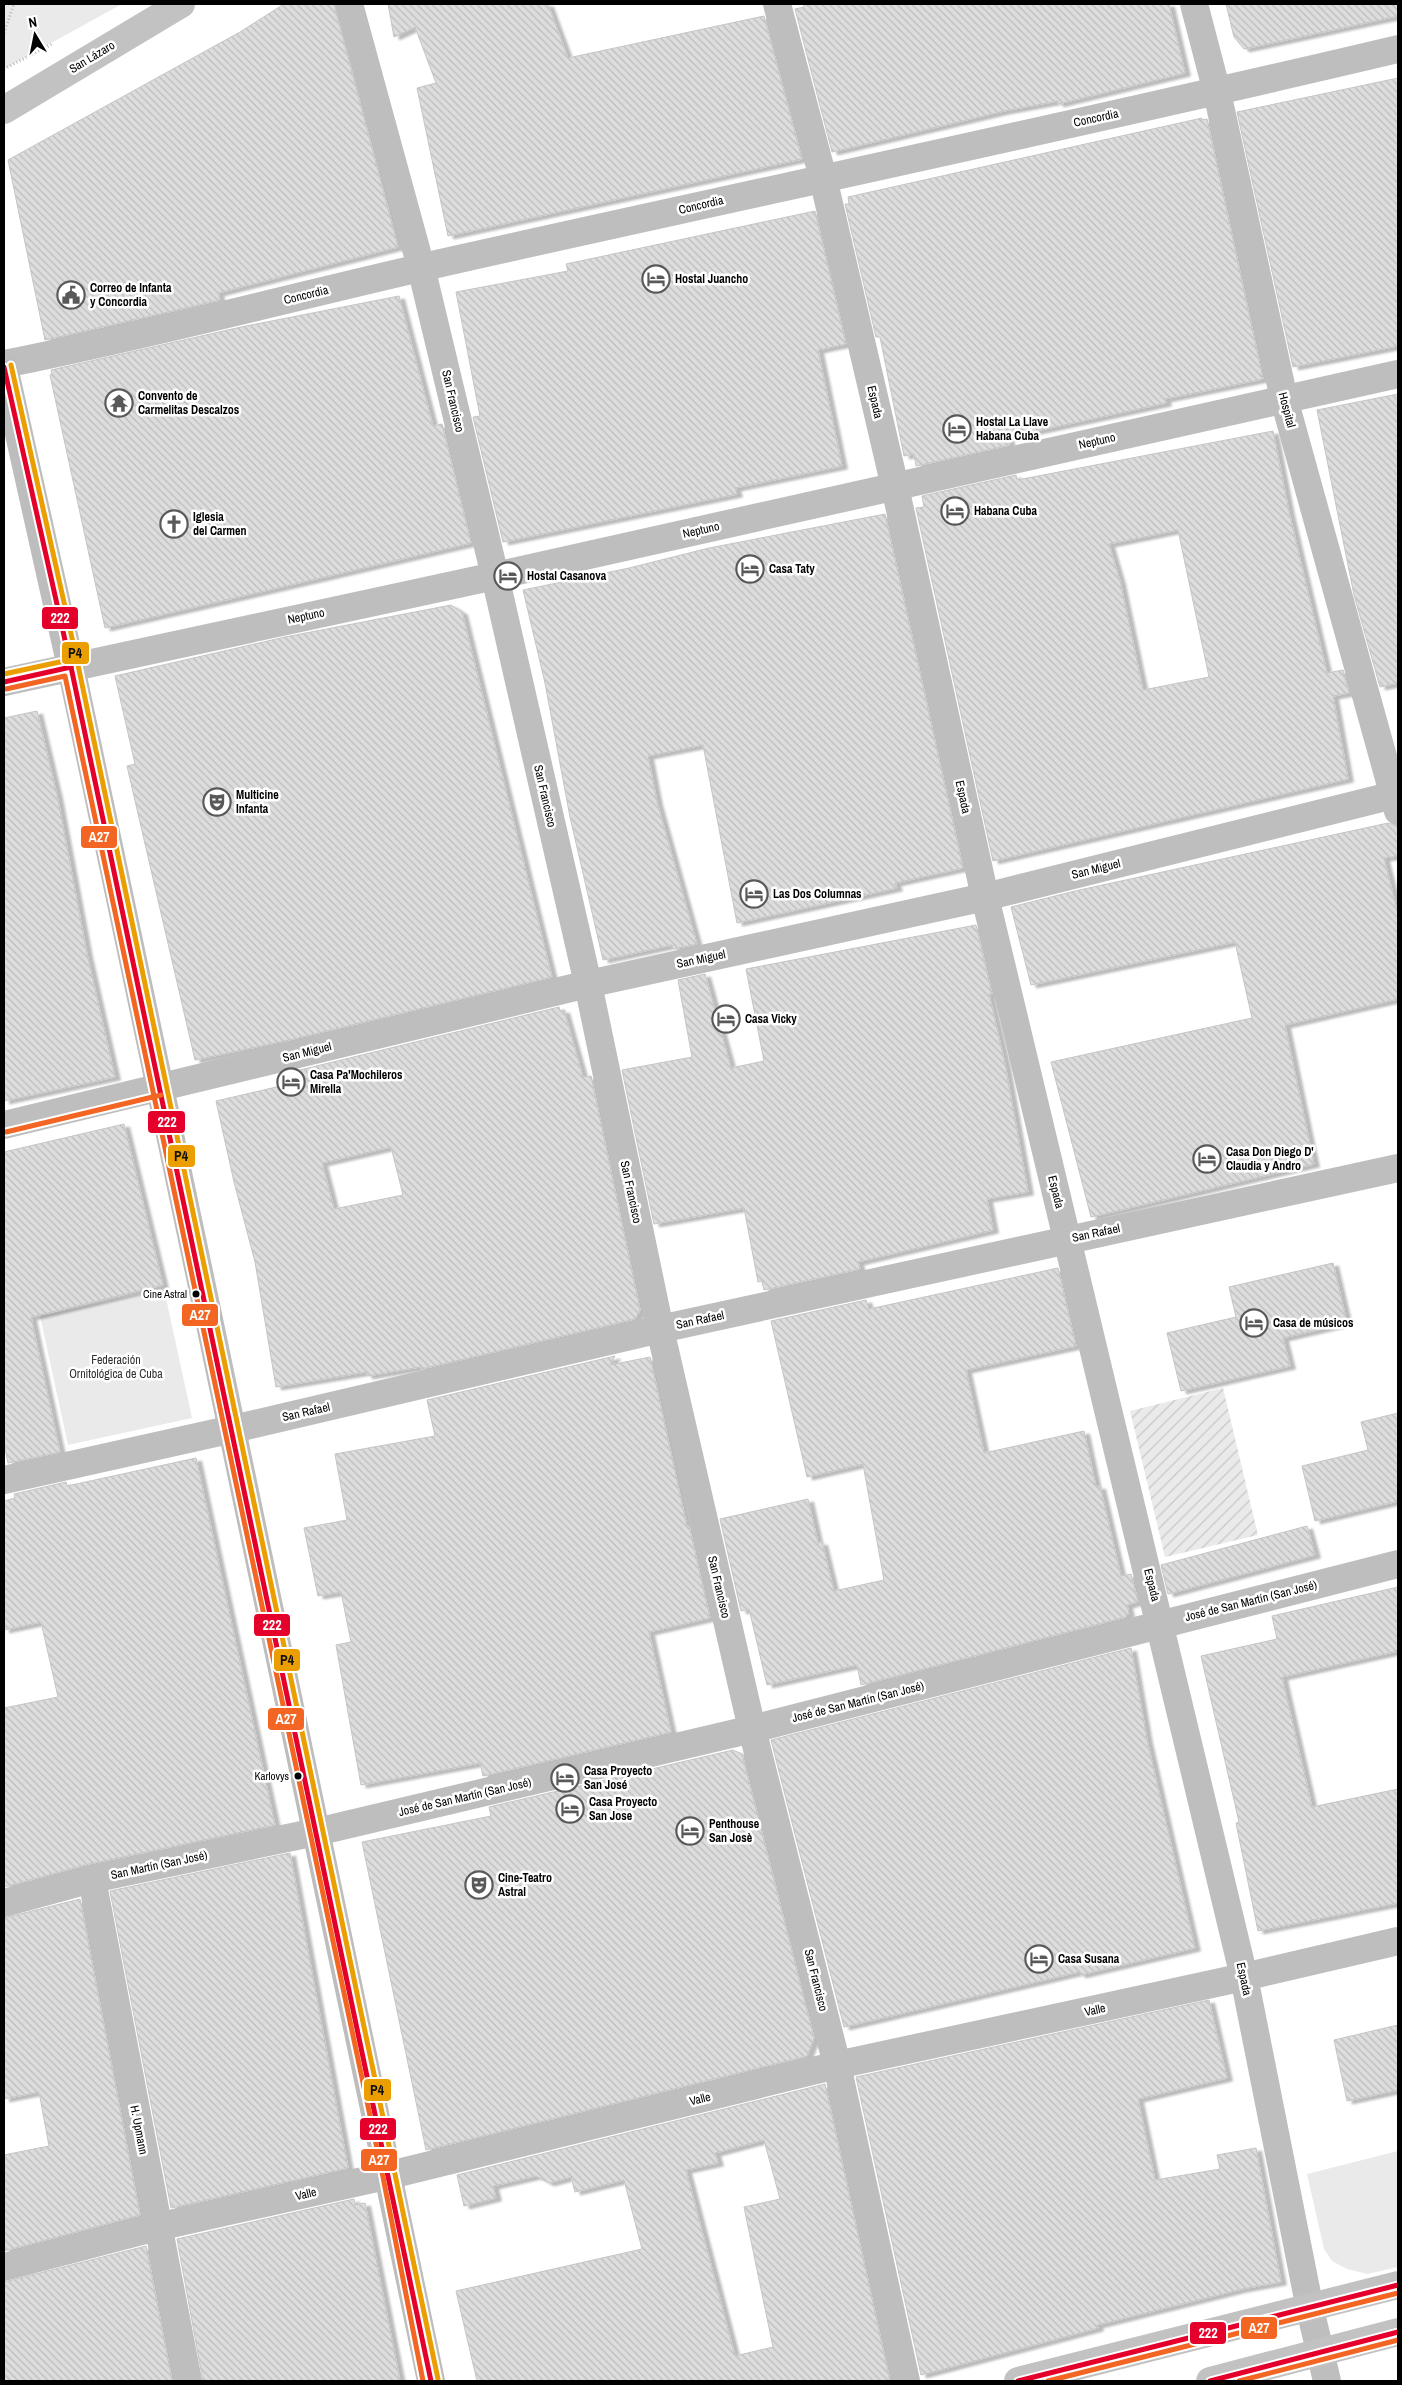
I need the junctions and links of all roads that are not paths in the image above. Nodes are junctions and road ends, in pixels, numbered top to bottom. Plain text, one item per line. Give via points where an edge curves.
1 (181, 4) edge
2 (349, 4) edge
3 (777, 4) edge
4 (1194, 4) edge
5 (1398, 49) edge
6 (1217, 92) junction
7 (4, 110) edge
8 (823, 178) junction
9 (421, 267) junction
10 (4, 366) edge
11 (1398, 374) edge
12 (1284, 399) junction
13 (895, 486) junction
14 (495, 576) junction
15 (71, 667) junction
16 (4, 682) edge
17 (1397, 800) edge
18 (985, 897) junction
19 (588, 984) junction
20 (159, 1088) junction
21 (4, 1125) edge
22 (1398, 1168) edge
23 (1068, 1239) junction
24 (660, 1328) junction
25 (233, 1429) junction
26 (4, 1480) edge
27 (1398, 1564) edge
28 (1161, 1624) junction
29 (752, 1729) junction
30 (316, 1832) junction
31 (92, 1879) junction
32 (4, 1903) edge
33 (1398, 1941) edge
34 (1244, 1977) junction
35 (837, 2066) junction
36 (390, 2175) junction
37 (158, 2227) junction
38 (4, 2267) edge
39 (1398, 2286) edge
40 (1310, 2308) junction
41 (1398, 2332) edge
42 (1321, 2353) junction
43 (188, 2381) edge
44 (431, 2381) edge
45 (906, 2381) edge
46 (1018, 2381) edge
47 (1210, 2381) edge
48 (1327, 2381) edge

1 - 7 main road, San Lázaro
2 - 9 street, San Francisco
3 - 8 street, Espada
4 - 6 street, Hospital
5 - 6 street, Concordia
6 - 8 street, Concordia
6 - 12 street, Hospital
8 - 9 street, Concordia
8 - 13 street, Espada
9 - 10 street, Concordia
9 - 14 street, San Francisco
10 - 15 main road
11 - 12 street, Neptuno
12 - 13 street, Neptuno
12 - 17 street, Hospital
13 - 14 street, Neptuno
13 - 18 street, Espada
14 - 15 street, Neptuno
14 - 19 street, San Francisco
15 - 16 street, Neptuno
15 - 20 main road
17 - 18 street, San Miguel
18 - 19 street, San Miguel
18 - 23 street, Espada
19 - 20 street, San Miguel
19 - 24 street, San Francisco
20 - 21 street, San Miguel
20 - 25 main road
22 - 23 street, San Rafael
23 - 24 street, San Rafael
23 - 28 street, Espada
24 - 25 street, San Rafael
24 - 29 street, San Francisco
25 - 26 street, San Rafael
25 - 30 main road
27 - 28 street, José de San Martín (San José)
28 - 29 street, José de San Martín (San José)
28 - 34 street, Espada
29 - 30 street, José de San Martín (San José)
29 - 35 street, San Francisco
30 - 31 street, San Martín (San José)
30 - 36 main road
31 - 32 street, San Martín (San José)
31 - 37 street, H. Upmann
33 - 34 street, Valle
34 - 35 street, Valle
34 - 40 street, Espada
35 - 36 street, Valle
35 - 45 street, San Francisco
36 - 37 street, Valle
36 - 44 main road
37 - 38 street, Valle
37 - 43 street, H. Upmann
39 - 40 main road
40 - 42 street, Espada
40 - 46 main road
41 - 42 main road
42 - 47 main road
42 - 48 street, Espada

